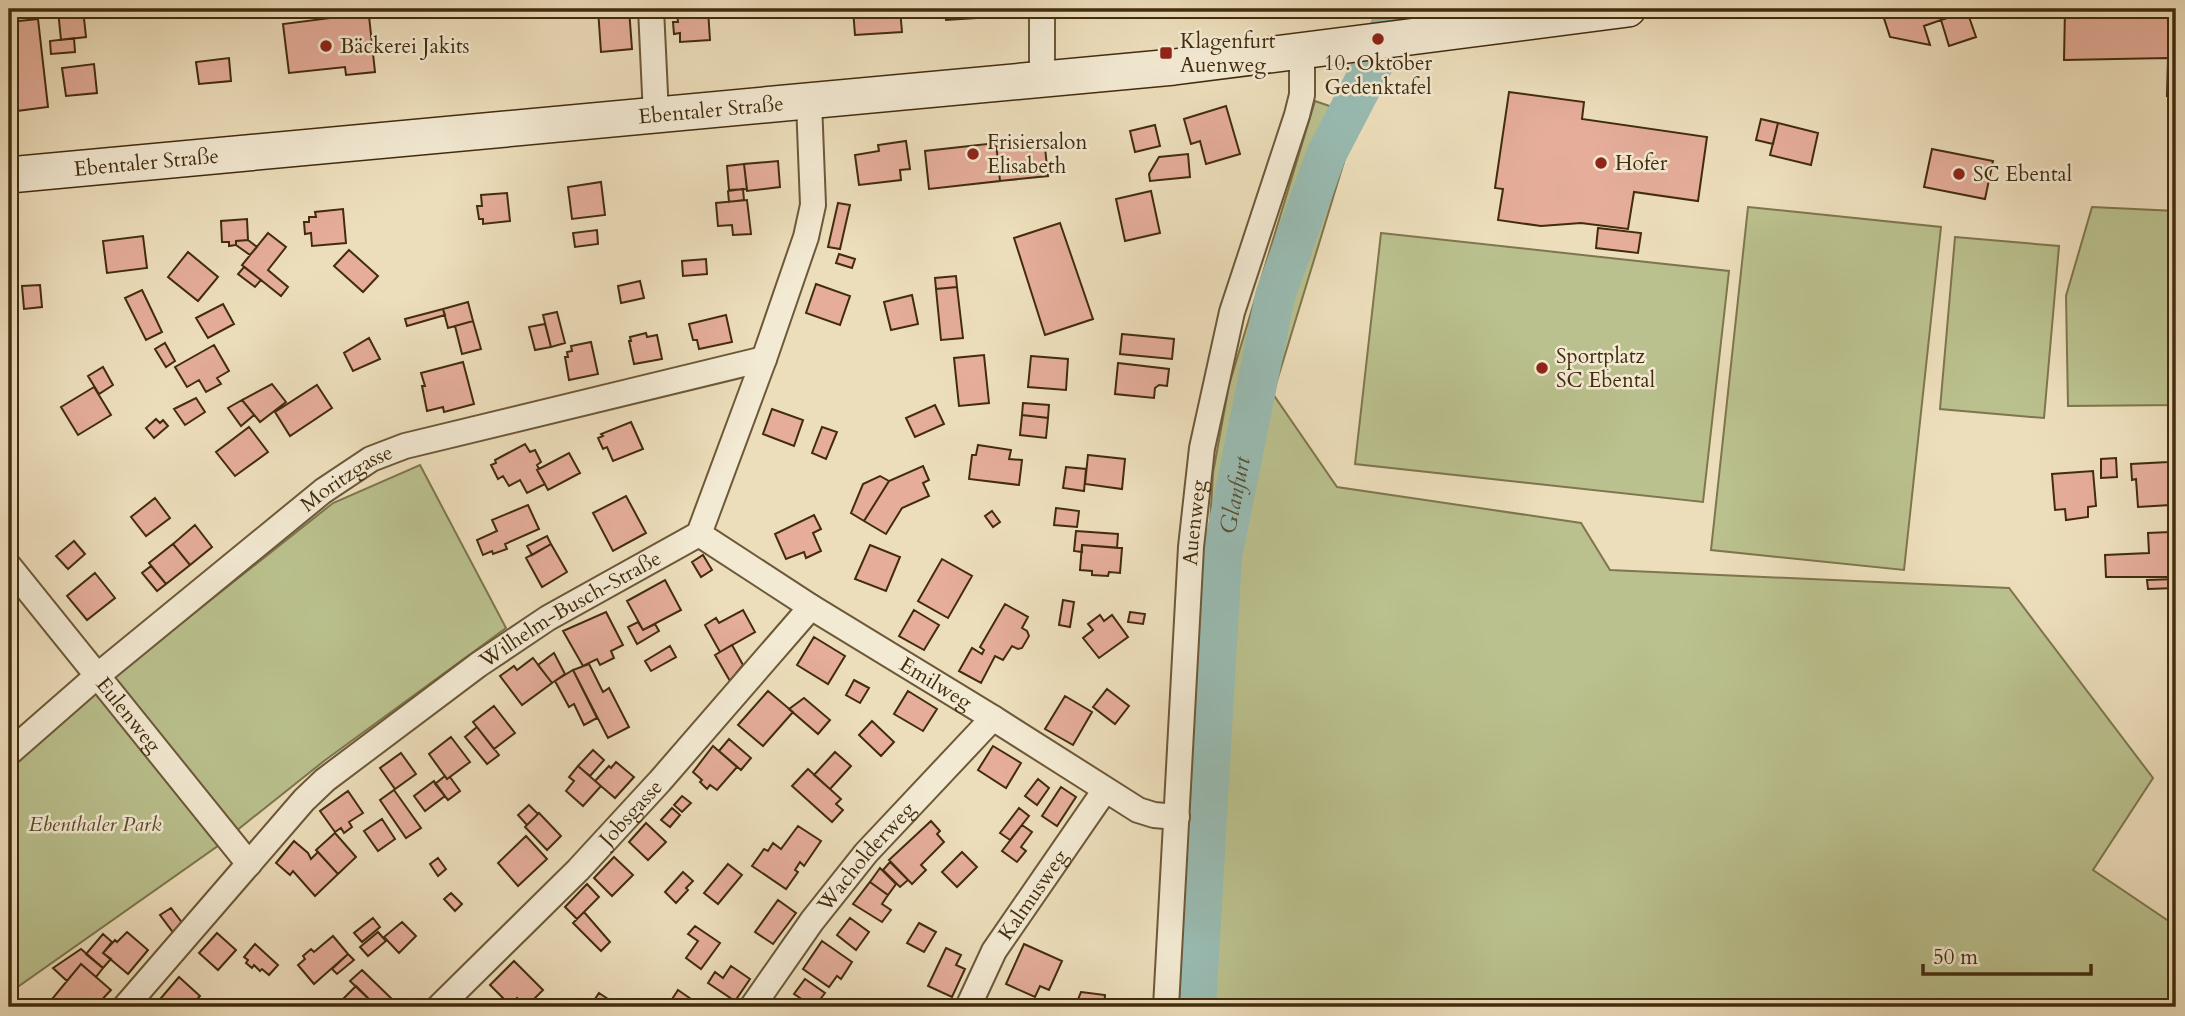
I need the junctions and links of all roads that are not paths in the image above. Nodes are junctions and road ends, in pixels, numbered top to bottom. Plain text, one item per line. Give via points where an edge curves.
1 (651, 9) edge
2 (1042, 9) edge
3 (1628, 9) edge
4 (1302, 52) junction
5 (1042, 80) junction
6 (809, 102) junction
7 (656, 115) junction
8 (9, 175) edge
9 (764, 359) junction
10 (699, 534) junction
11 (9, 566) edge
12 (811, 607) junction
13 (97, 676) junction
14 (993, 718) junction
15 (9, 752) edge
16 (1105, 790) junction
17 (1177, 817) junction
18 (250, 864) junction
19 (125, 1007) edge
20 (439, 1007) edge
21 (752, 1007) edge
22 (968, 1007) edge
23 (1166, 1007) edge

1 - 7 street
2 - 5 street
3 - 4 main road, Ebentaler Straße
4 - 5 main road, Ebentaler Straße
4 - 17 street, Auenweg via 1302,95 1232,312 1202,448 1191,547
5 - 6 main road, Ebentaler Straße
6 - 7 main road, Ebentaler Straße
6 - 9 street via 813,205
7 - 8 main road, Ebentaler Straße
9 - 10 street
9 - 13 street, Moritzgasse via 417,443 372,459 323,491
10 - 12 street, Emilweg
10 - 18 street, Wilhelm-Busch-Straße via 548,618 478,665 325,780
11 - 13 street, Eulenweg
12 - 14 street, Emilweg
12 - 20 street, Jobsgasse via 578,870
13 - 15 street, Moritzgasse
13 - 18 street, Eulenweg
14 - 16 street, Emilweg
14 - 21 street, Wacholderweg via 866,853
16 - 17 street, Emilweg via 1138,810
16 - 22 street, Kalmusweg via 994,951
17 - 23 street, Auenweg
18 - 19 street, Wilhelm-Busch-Straße

